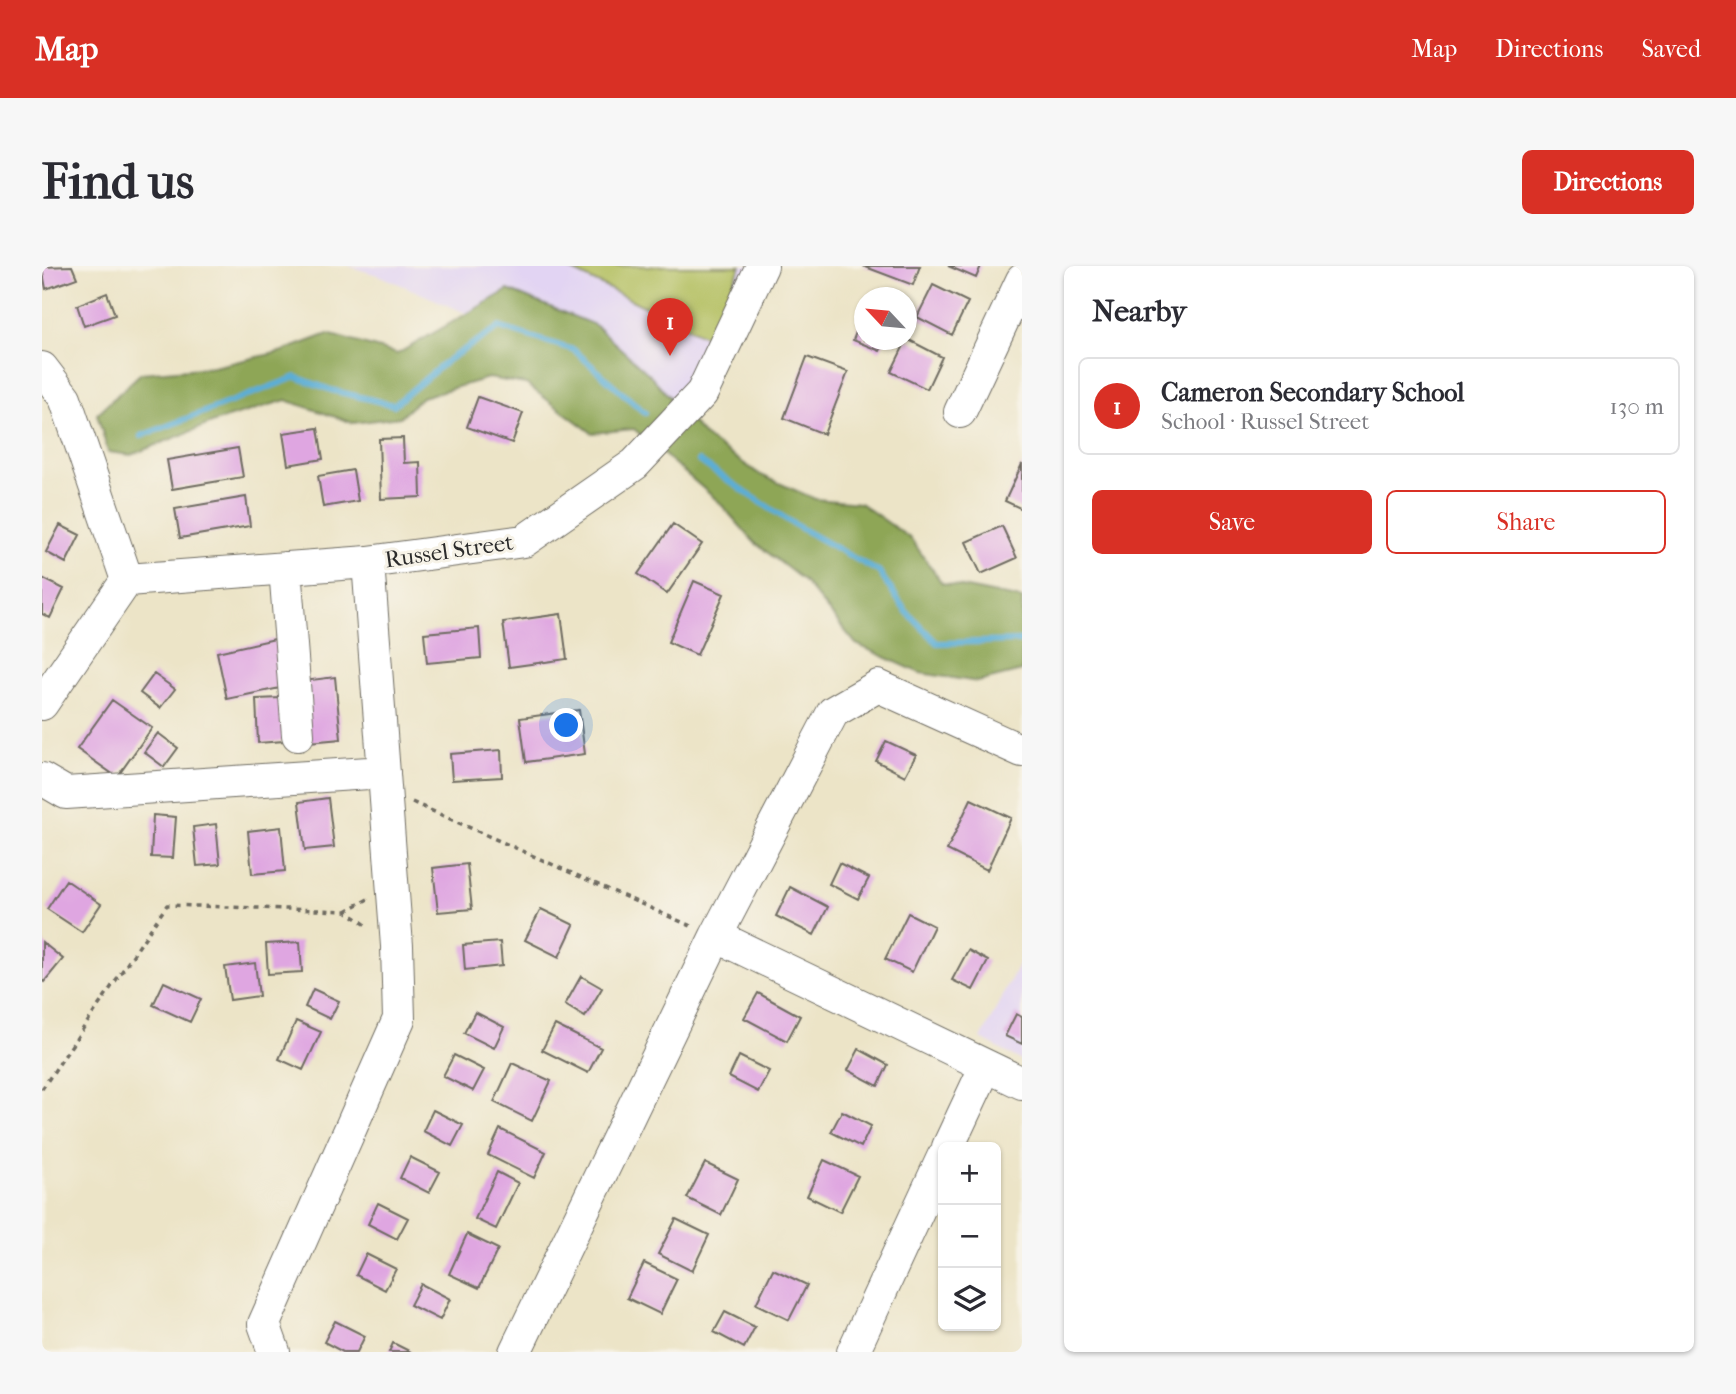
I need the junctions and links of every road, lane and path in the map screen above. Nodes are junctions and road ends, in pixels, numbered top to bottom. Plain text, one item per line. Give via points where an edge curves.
1 (762, 266) edge
2 (1022, 280) edge
3 (42, 368) edge
4 (960, 412) dead end
5 (368, 562) junction
6 (285, 568) junction
7 (127, 580) junction
8 (42, 704) edge
9 (298, 735) dead end
10 (1022, 751) edge
11 (42, 779) edge
12 (384, 781) junction
13 (716, 936) junction
14 (397, 946) junction
15 (985, 1068) junction
16 (1022, 1083) edge
17 (42, 1089) edge
18 (950, 1142) edge
19 (938, 1168) edge
20 (274, 1352) edge
21 (515, 1352) edge
22 (853, 1352) edge

1 - 5 street, Russel Street via 702,393 635,464 524,541
2 - 4 street
3 - 7 street via 65,398
5 - 6 street, Russel Street
5 - 12 street
6 - 7 street, Russel Street
6 - 9 street
7 - 8 street
10 - 13 street via 878,686 833,712
11 - 12 street via 66,793
12 - 13 path
12 - 14 street
13 - 15 street
13 - 21 street
14 - 17 path via 346,911 167,905
14 - 20 street via 399,1019 264,1324
15 - 16 street
15 - 18 street
19 - 22 street

